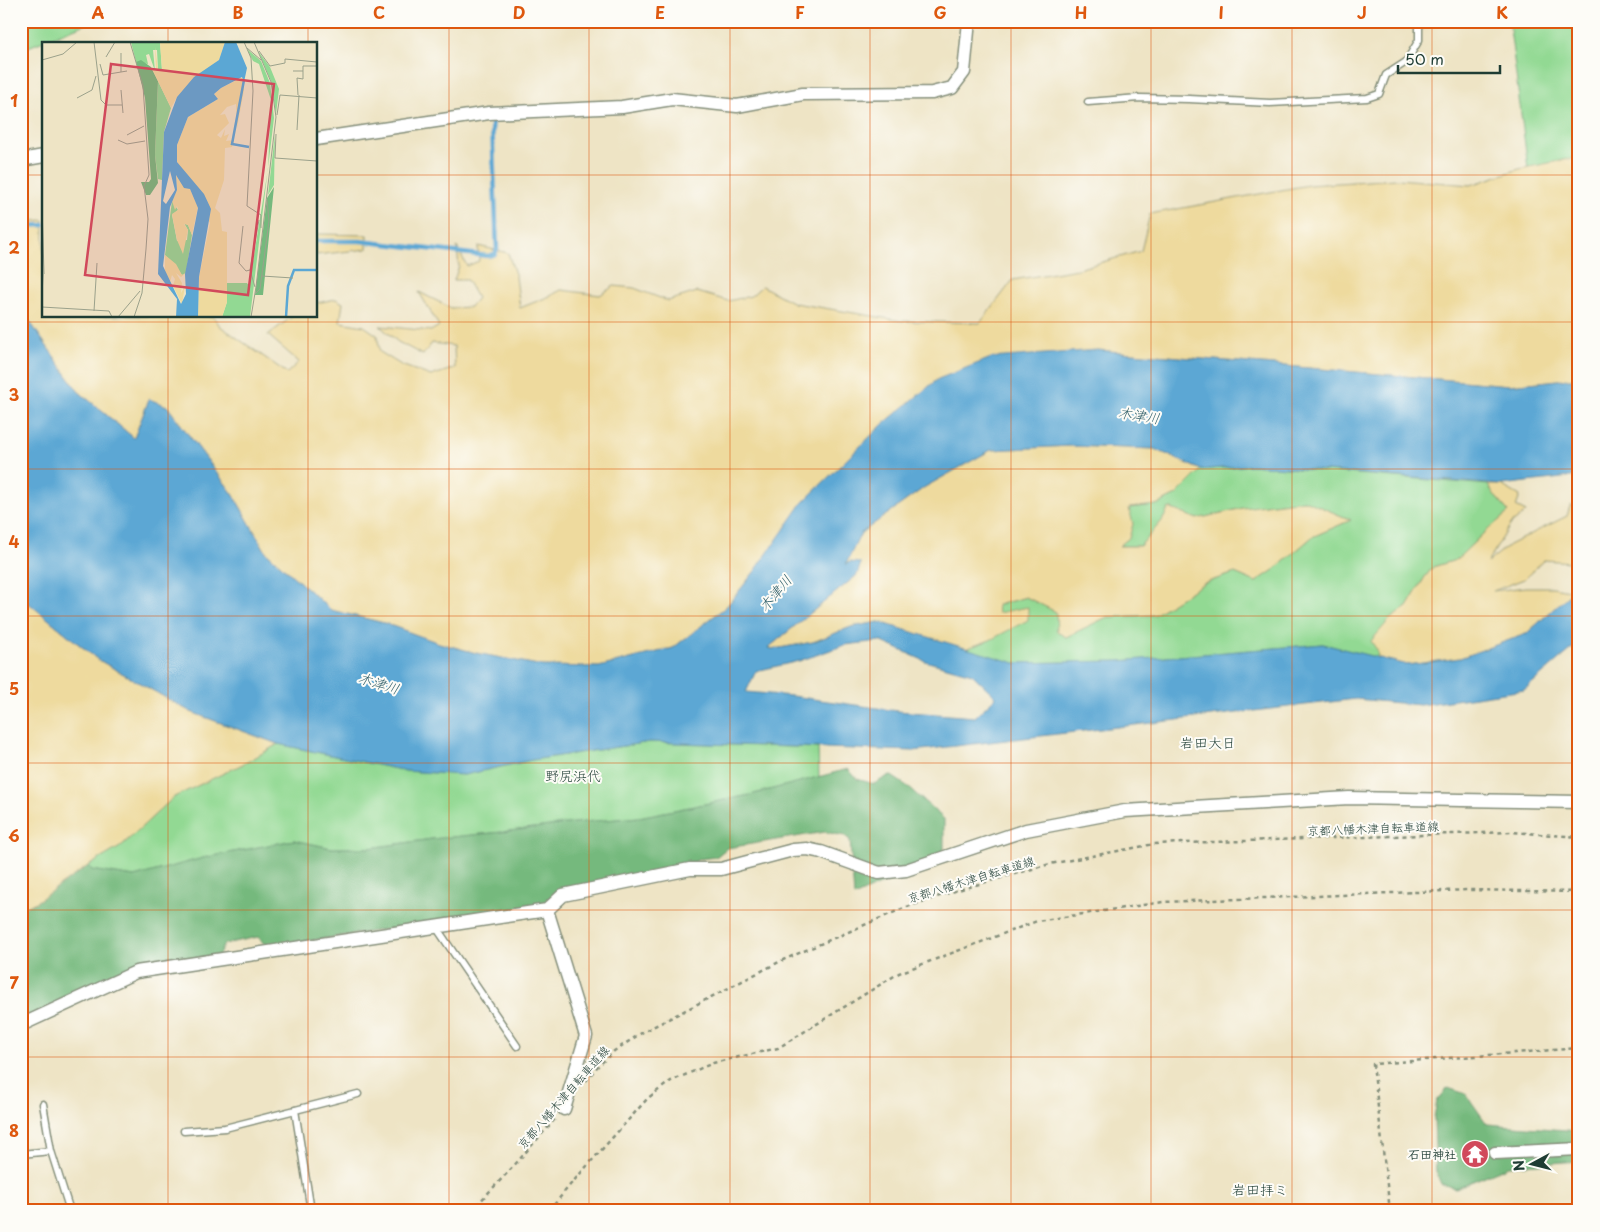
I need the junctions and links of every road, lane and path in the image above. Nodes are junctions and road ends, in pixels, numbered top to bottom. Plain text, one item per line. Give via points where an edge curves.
1 (969, 21) edge
2 (1419, 21) edge
3 (1088, 102) dead end
4 (318, 139) edge
5 (42, 156) edge
6 (21, 160) edge
7 (1579, 802) edge
8 (1579, 838) edge
9 (1579, 892) edge
10 (547, 910) junction
11 (436, 927) junction
12 (21, 1025) edge
13 (517, 1046) dead end
14 (1579, 1048) edge
15 (586, 1082) dead end
16 (358, 1094) dead end
17 (43, 1104) dead end
18 (564, 1109) joint
19 (295, 1110) junction
20 (184, 1131) dead end
21 (1579, 1148) edge
22 (51, 1151) junction
23 (1495, 1153) dead end
24 (21, 1154) edge
25 (70, 1211) edge
26 (311, 1211) edge
27 (471, 1211) edge
28 (549, 1211) edge
29 (1390, 1211) edge

1 - 4 street via 964,72 952,88 932,93 804,94 737,106 672,100 622,107 489,113
2 - 3 lane via 1419,40 1406,62 1386,75 1378,94 1367,98 1270,103 1172,98
5 - 6 street
7 - 10 street via 1349,798 1125,811 1026,830 906,870 879,873 821,852 793,850 721,870 690,869 563,895
8 - 15 path, 京都八幡木津自転車道線 via 1512,832 1154,844 1050,864 904,908 783,960 643,1032 614,1051
9 - 28 path via 1468,890 1163,902 1037,921 899,973 778,1048 713,1063 671,1081 648,1098
10 - 11 street
10 - 18 street via 586,1036
11 - 12 street via 136,972
11 - 13 lane
14 - 29 path via 1373,1064
16 - 19 lane
17 - 22 lane
18 - 27 path, 京都八幡木津自転車道線
19 - 20 lane via 225,1128
19 - 26 lane
21 - 23 street
22 - 24 lane
22 - 25 lane

